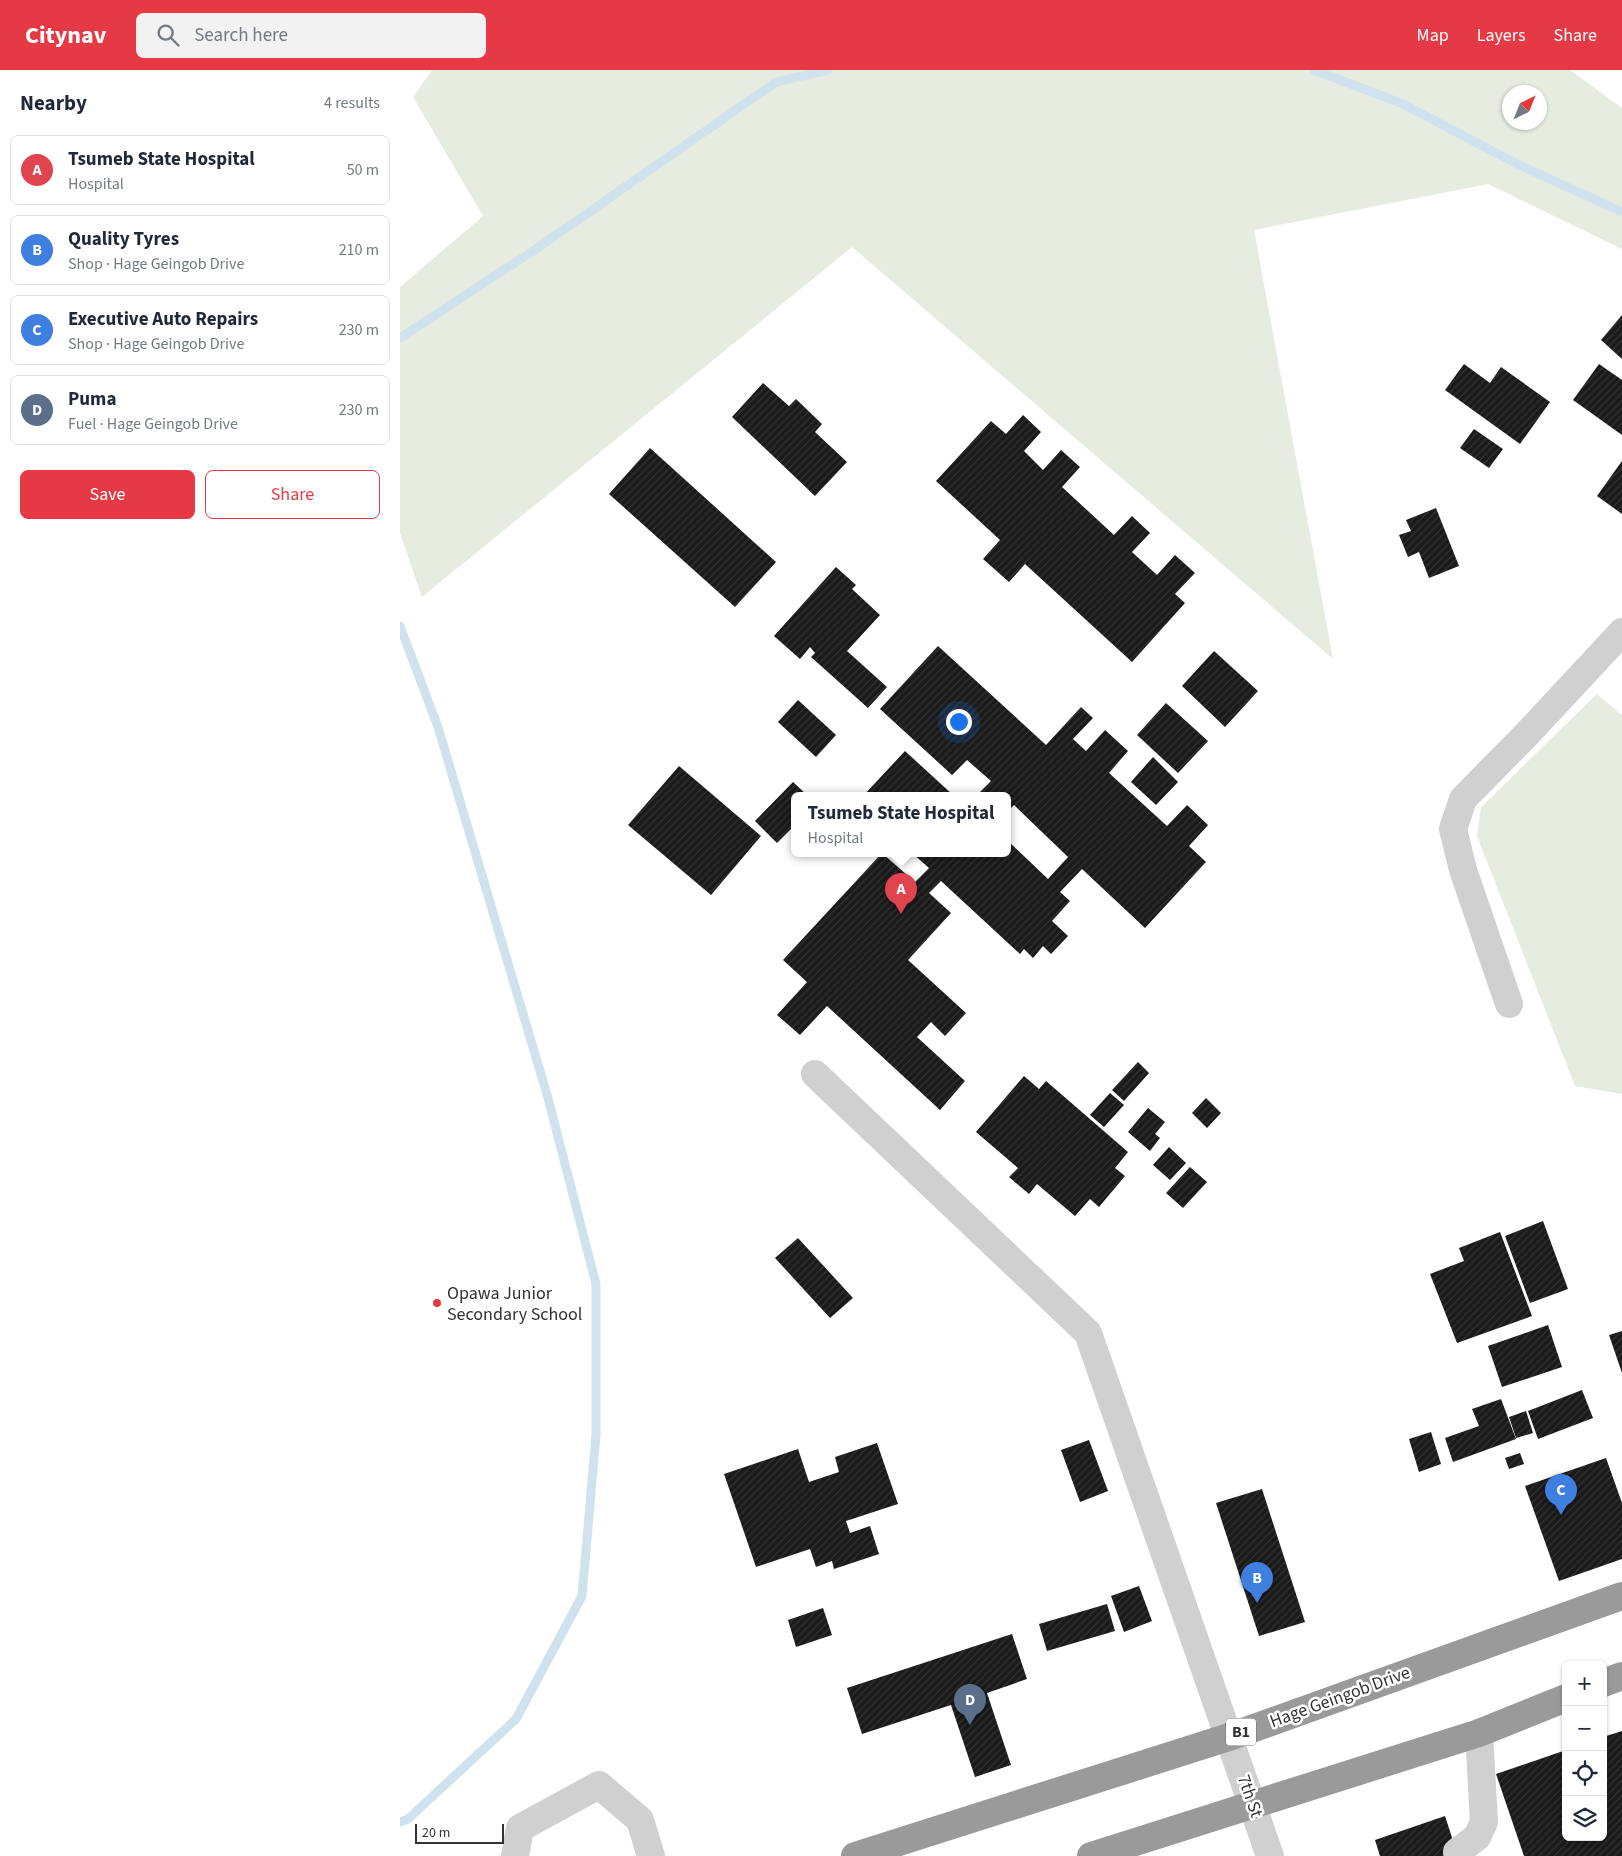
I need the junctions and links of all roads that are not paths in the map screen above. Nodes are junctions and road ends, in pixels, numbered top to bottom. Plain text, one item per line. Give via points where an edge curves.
1 (1622, 632) edge
2 (1509, 1004) dead end
3 (815, 1074) dead end
4 (1622, 1596) edge
5 (1622, 1676) edge
6 (1607, 1682) edge
7 (1562, 1700) edge
8 (1479, 1733) junction
9 (1229, 1737) junction
10 (1253, 1804) junction
11 (1457, 1852) dead end
12 (515, 1856) edge
13 (651, 1856) edge
14 (855, 1856) edge
15 (1091, 1856) edge
16 (1270, 1856) edge

1 - 2 street via 1463,799 1453,829 1463,870
3 - 9 street, 7th St via 1088,1333
4 - 9 highway, Hage Geingob Drive / B1
5 - 6 highway
7 - 8 highway
8 - 10 highway
8 - 11 street via 1484,1822 1477,1837
9 - 10 street, 7th St
9 - 14 highway, Hage Geingob Drive / B1
10 - 15 highway
10 - 16 street, 7th St
12 - 13 street via 520,1828 599,1785 640,1820

